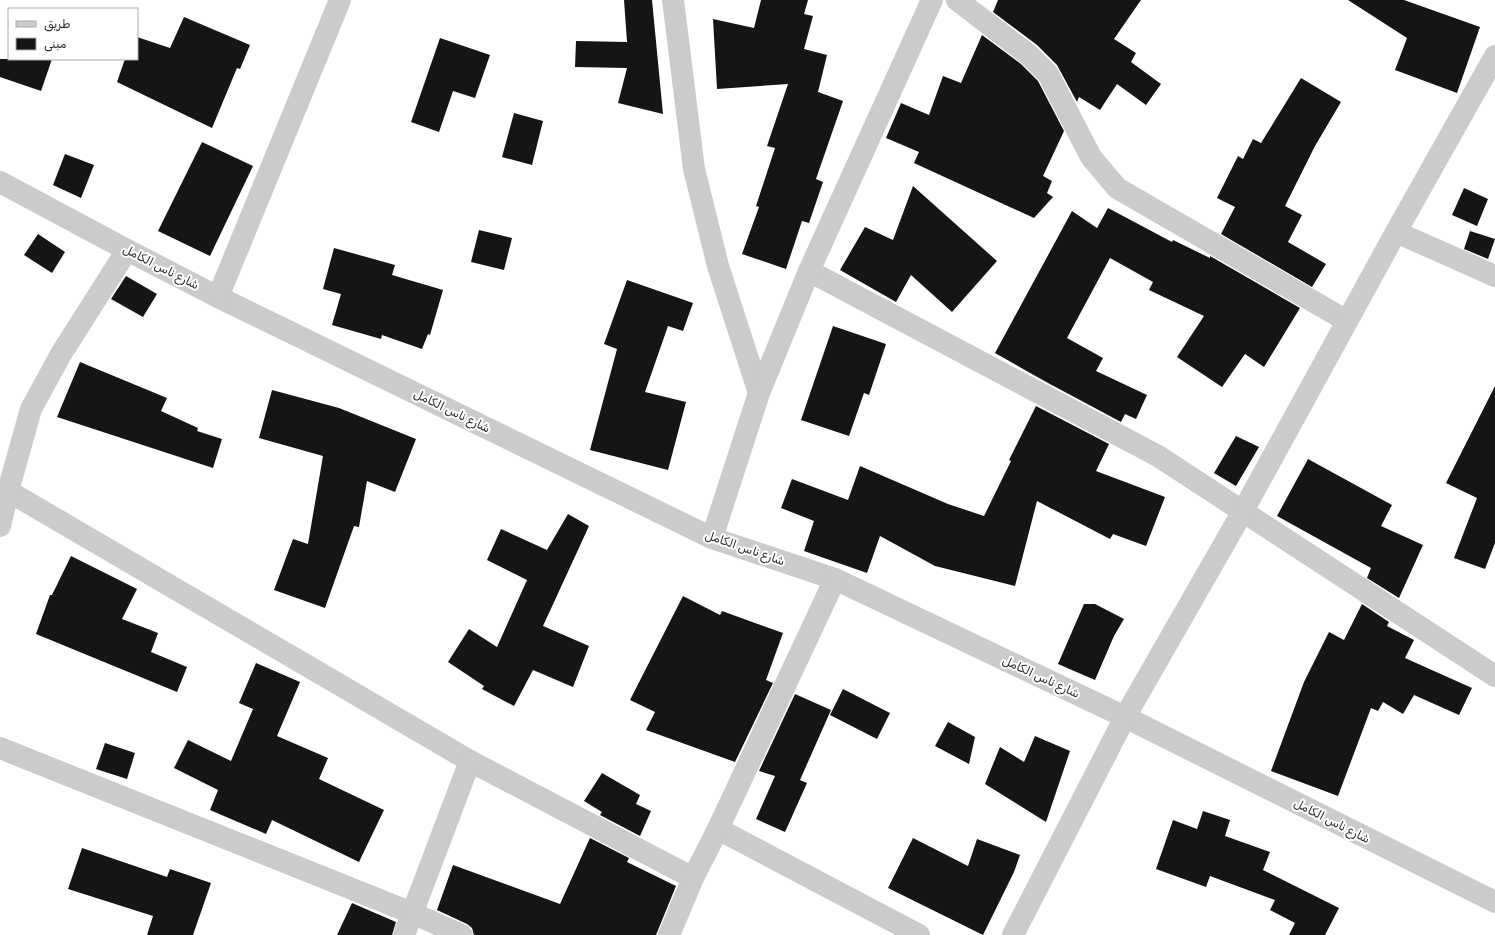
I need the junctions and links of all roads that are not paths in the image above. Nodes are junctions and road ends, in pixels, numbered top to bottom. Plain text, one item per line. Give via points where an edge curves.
1 (340, 0) edge
2 (673, 0) edge
3 (932, 0) edge
4 (958, 0) edge
5 (1495, 56) edge
6 (0, 182) edge
7 (1396, 232) junction
8 (127, 250) junction
9 (809, 272) junction
10 (1495, 276) edge
11 (218, 297) junction
12 (1347, 321) junction
13 (759, 393) junction
14 (8, 491) junction
15 (1243, 511) junction
16 (0, 526) edge
17 (712, 538) junction
18 (835, 578) junction
19 (1495, 676) edge
20 (1125, 717) junction
21 (0, 748) edge
22 (470, 761) junction
23 (718, 829) junction
24 (693, 878) junction
25 (1495, 902) edge
26 (412, 913) junction
27 (404, 935) edge
28 (462, 935) edge
29 (669, 935) edge
30 (919, 935) edge
31 (1013, 935) edge

1 - 11 street
2 - 13 street via 694,169 718,266
3 - 9 street
4 - 12 street via 1029,55 1048,74 1091,157 1117,188
5 - 7 street
6 - 8 street, شارع ناس الكامل
7 - 10 street
7 - 12 street
8 - 11 street, شارع ناس الكامل
8 - 14 street via 61,354 31,410
9 - 13 street
9 - 15 street via 1158,456
11 - 17 street, شارع ناس الكامل
12 - 15 street
13 - 17 street
14 - 16 street
14 - 22 street
15 - 19 street
15 - 20 street
17 - 18 street, شارع ناس الكامل
18 - 20 street, شارع ناس الكامل
18 - 23 street
20 - 25 street, شارع ناس الكامل
20 - 31 street
21 - 26 street
22 - 24 street
22 - 26 street
23 - 24 street
23 - 30 street
24 - 29 street
26 - 27 street
26 - 28 street

